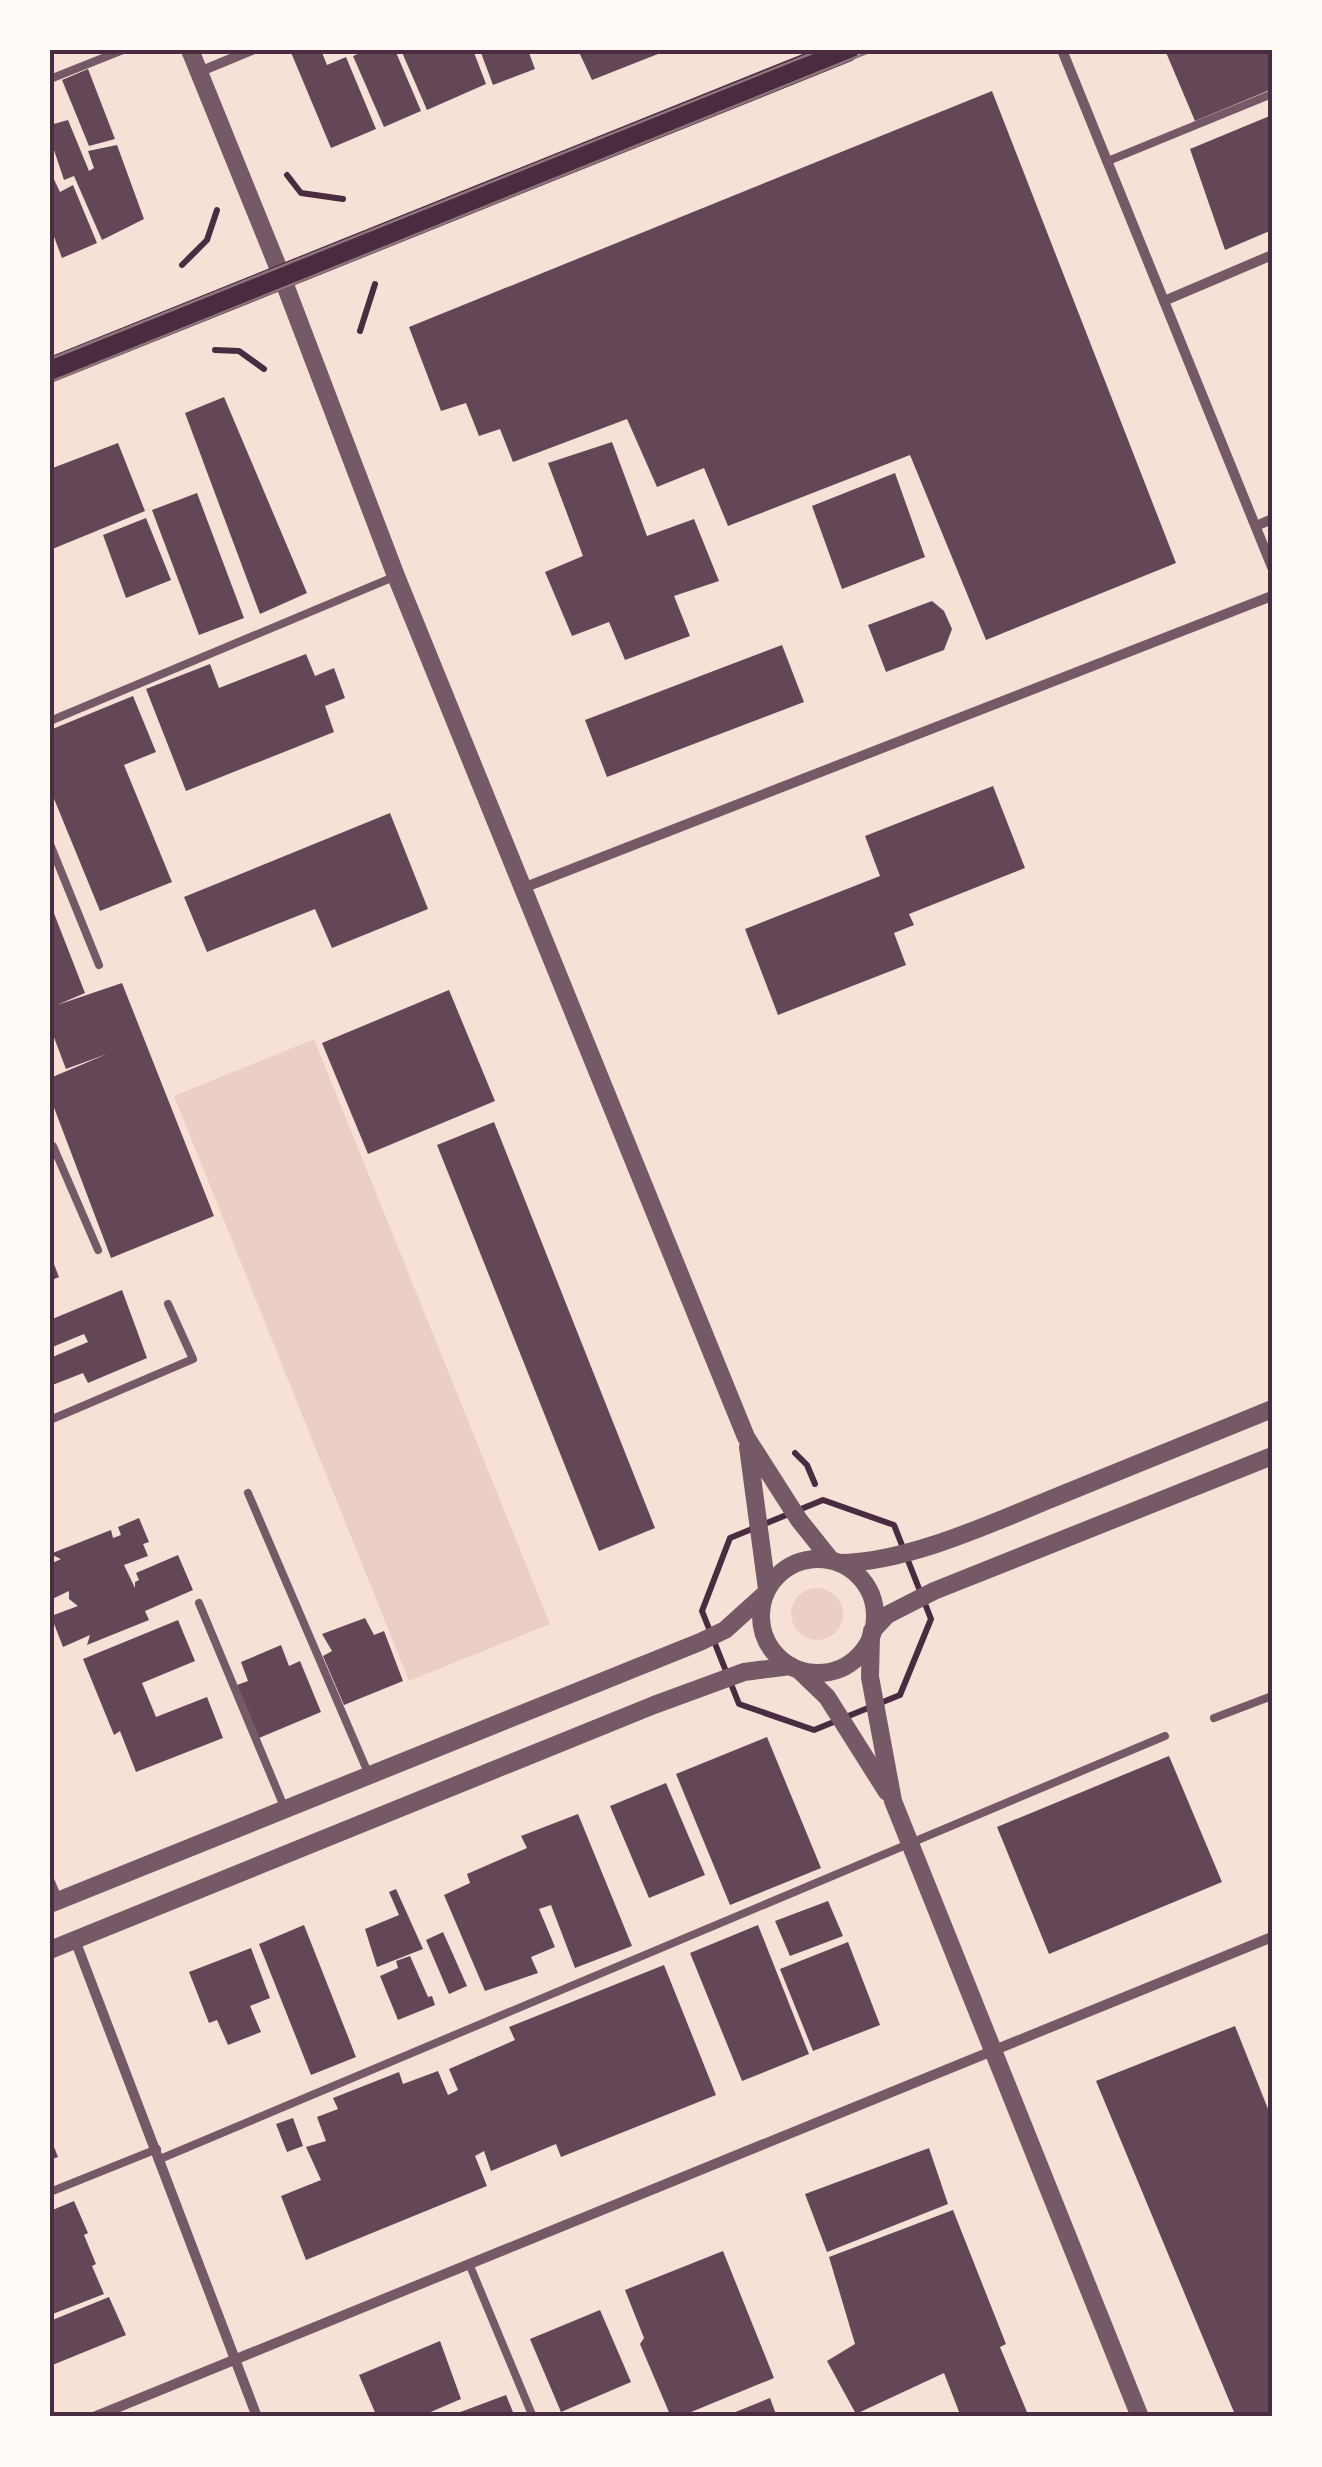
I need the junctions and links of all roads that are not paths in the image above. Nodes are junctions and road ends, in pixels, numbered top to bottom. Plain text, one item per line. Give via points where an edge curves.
1 (123, 50) edge
2 (190, 50) edge
3 (252, 50) edge
4 (846, 50) edge
5 (1062, 50) edge
6 (199, 72) junction
7 (50, 79) edge
8 (1272, 94) edge
9 (1108, 162) junction
10 (1272, 255) edge
11 (282, 277) junction
12 (1164, 300) junction
13 (50, 370) edge
14 (1272, 519) edge
15 (1256, 526) junction
16 (1272, 566) edge
17 (396, 576) junction
18 (1272, 596) edge
19 (50, 721) edge
20 (50, 844) edge
21 (523, 888) junction
22 (99, 965) dead end
23 (50, 1147) edge
24 (98, 1250) dead end
25 (168, 1304) dead end
26 (1272, 1409) edge
27 (50, 1420) edge
28 (746, 1438) junction
29 (1272, 1456) edge
30 (248, 1492) dead end
31 (835, 1562) junction
32 (766, 1592) junction
33 (199, 1602) dead end
34 (872, 1633) junction
35 (794, 1668) junction
36 (1272, 1696) edge
37 (1214, 1718) dead end
38 (1165, 1736) dead end
39 (369, 1776) junction
40 (893, 1801) junction
41 (285, 1810) junction
42 (908, 1844) junction
43 (50, 1882) edge
44 (54, 1902) edge
45 (1272, 1937) edge
46 (76, 1940) junction
47 (50, 1950) edge
48 (992, 2049) junction
49 (158, 2154) junction
50 (50, 2192) edge
51 (470, 2266) junction
52 (234, 2361) junction
53 (94, 2417) edge
54 (257, 2417) edge
55 (533, 2417) edge
56 (1140, 2417) edge

1 - 7 lane
2 - 6 street
3 - 6 street
4 - 11 main road
5 - 9 street
6 - 11 street
8 - 9 lane
9 - 12 street
10 - 12 street
11 - 13 main road
11 - 17 street
12 - 15 street
14 - 15 street
15 - 16 street
17 - 19 lane
17 - 21 street
18 - 21 street
20 - 22 lane
21 - 28 street
23 - 24 lane
25 - 27 lane via 193,1360
26 - 31 street via 996,1522 873,1562
28 - 31 street via 815,1543
28 - 32 street
29 - 34 street via 922,1596 887,1615
30 - 39 lane
31 - 32 street via 794,1564
31 - 34 street via 866,1585 874,1608
32 - 35 street via 762,1629 772,1651
32 - 39 street via 712,1636
33 - 41 lane
34 - 35 street via 858,1657 835,1670
34 - 40 street via 869,1669
35 - 40 street via 822,1691
35 - 46 street via 752,1670 654,1705
36 - 37 lane
38 - 42 lane
39 - 41 street
40 - 42 street
41 - 44 street
42 - 48 street
42 - 49 lane
43 - 44 street
45 - 48 street
46 - 47 street
46 - 49 street
48 - 51 street
48 - 56 street
49 - 50 lane
49 - 52 street
51 - 52 street
51 - 55 lane
52 - 53 street
52 - 54 street

